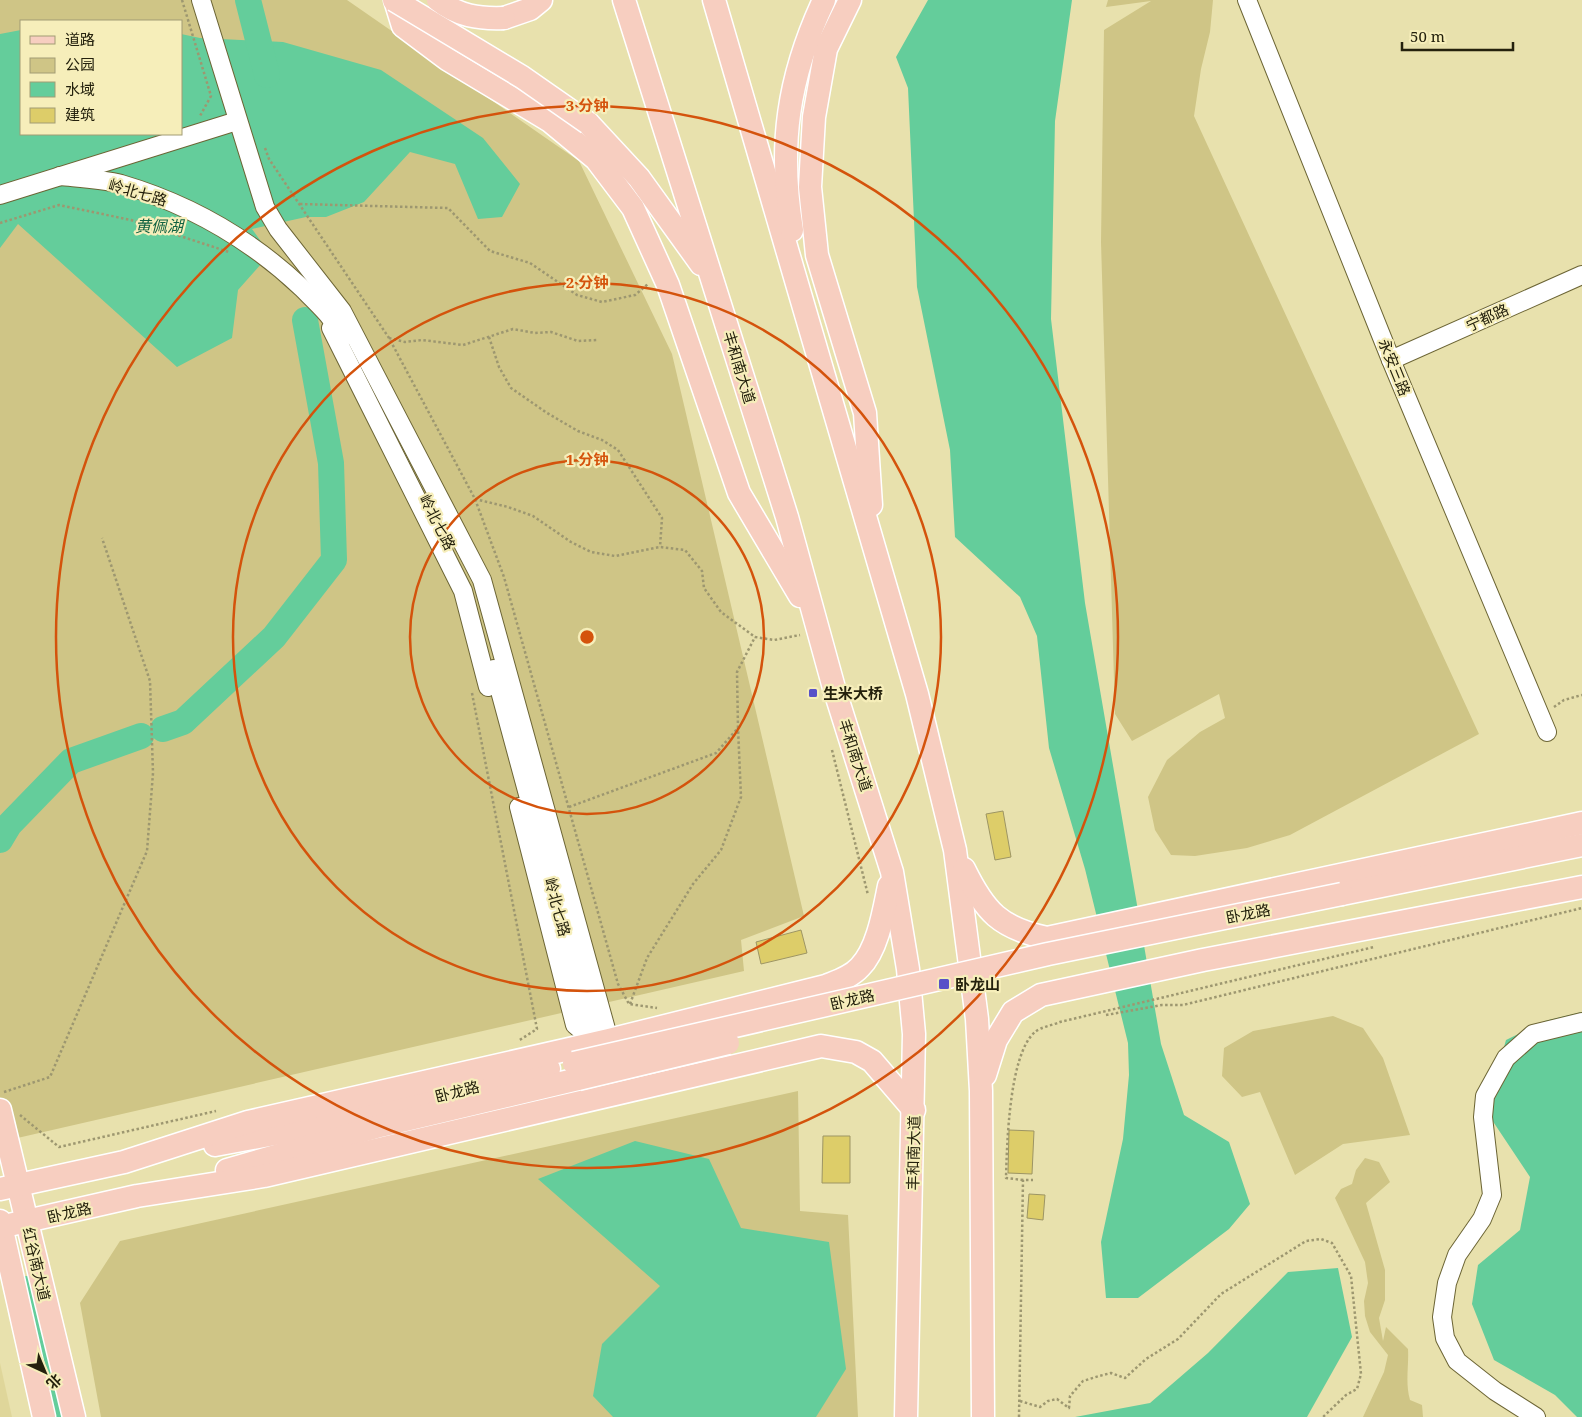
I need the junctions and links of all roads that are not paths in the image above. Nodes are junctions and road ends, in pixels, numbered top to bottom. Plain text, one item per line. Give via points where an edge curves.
1 (201, 0) edge
2 (395, 0) edge
3 (438, 0) edge
4 (540, 0) edge
5 (624, 0) edge
6 (714, 0) edge
7 (824, 0) edge
8 (850, 0) edge
9 (1247, 0) edge
10 (237, 121) junction
11 (60, 176) junction
12 (0, 195) edge
13 (1582, 275) edge
14 (713, 280) junction
15 (808, 322) junction
16 (1391, 360) junction
17 (874, 547) junction
18 (810, 628) junction
19 (1547, 732) dead end
20 (1582, 823) edge
21 (1582, 845) edge
22 (956, 850) junction
23 (1582, 861) edge
24 (892, 872) junction
25 (1582, 887) edge
26 (1344, 902) junction
27 (1582, 1022) edge
28 (602, 1041) junction
29 (576, 1071) junction
30 (981, 1091) junction
31 (7, 1110) edge
32 (914, 1110) junction
33 (124, 1162) junction
34 (9, 1187) edge
35 (137, 1196) junction
36 (27, 1221) junction
37 (0, 1225) edge
38 (44, 1417) edge
39 (74, 1417) edge
40 (906, 1417) edge
41 (983, 1417) edge
42 (1536, 1417) edge

1 - 10 street
2 - 14 main road, bridge via 522,77 588,123 639,178
2 - 18 main road via 403,26 447,59 550,122 596,159 633,208 662,273 739,493
3 - 4 main road, bridge via 466,16 485,19 504,18 530,8
5 - 14 main road, 丰和南大道
6 - 15 main road
7 - 15 main road via 807,36 794,79 787,123 789,213
8 - 17 main road via 826,49 814,117 810,187 817,255 865,413
9 - 16 street, 永安三路
10 - 11 street, 岭北七路
10 - 28 street via 265,207 278,229 342,311 482,580
11 - 12 street, 岭北七路
11 - 28 street, 岭北七路 via 119,184 170,200 237,236 286,274 333,318 471,587
13 - 16 street, 宁都路
14 - 18 main road, 丰和南大道 via 787,517
15 - 17 main road
16 - 19 street, 永安三路
17 - 22 main road via 917,694
18 - 24 main road, 丰和南大道
20 - 22 main road, 卧龙路 via 1047,938 1020,933 999,920 977,894
21 - 26 main road, 卧龙路
22 - 30 main road via 977,1019
23 - 26 main road, 卧龙路
24 - 28 main road, 卧龙路 via 879,932 861,966 846,978 826,986
24 - 32 main road, 丰和南大道 via 908,969 914,1034
25 - 30 main road via 1203,960 1041,995 1013,1012 996,1040
26 - 29 main road, 卧龙路, bridge via 1048,954
27 - 42 street via 1533,1034 1506,1058 1486,1096 1483,1117 1492,1195 1482,1219 1457,1255 1447,1283 1442,1317 1445,1338 1458,1361 1494,1391
28 - 33 main road, 卧龙路 via 248,1122
29 - 33 main road, 卧龙路 via 296,1130
29 - 35 main road, 卧龙路
30 - 41 main road
31 - 34 main road, 红谷南大道
32 - 35 main road, 卧龙路 via 872,1061 856,1052 821,1046 264,1176
32 - 40 main road, 丰和南大道
33 - 34 main road, 卧龙路
34 - 36 main road, 红谷南大道
35 - 36 main road, 卧龙路
36 - 37 main road, 卧龙路
36 - 39 main road, 红谷南大道
37 - 38 main road, 红谷南大道

